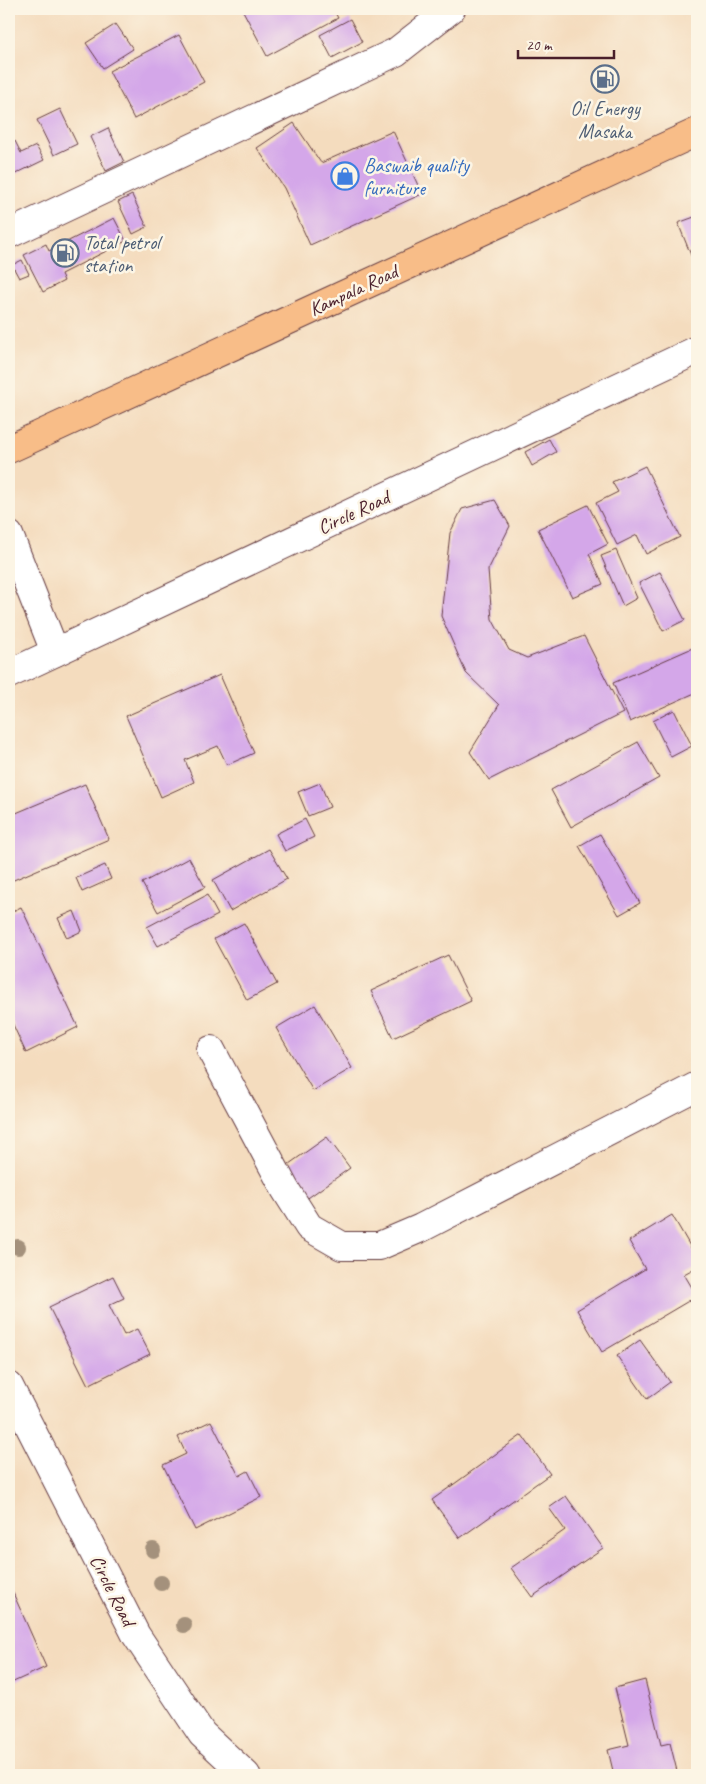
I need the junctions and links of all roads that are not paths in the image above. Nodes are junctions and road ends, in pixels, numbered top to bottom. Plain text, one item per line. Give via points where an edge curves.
1 (451, 9) edge
2 (697, 132) edge
3 (9, 234) edge
4 (697, 350) edge
5 (9, 449) edge
6 (9, 535) edge
7 (55, 652) junction
8 (9, 674) edge
9 (211, 1050) dead end
10 (697, 1086) edge
11 (9, 1386) edge
12 (246, 1775) edge

1 - 3 street via 396,52
2 - 5 main road, Kampala Road
4 - 7 street, Circle Road
6 - 7 street
7 - 8 street, Circle Road
9 - 10 street via 285,1189 309,1227 342,1246 379,1246 421,1228
11 - 12 street, Circle Road via 136,1635 202,1734

